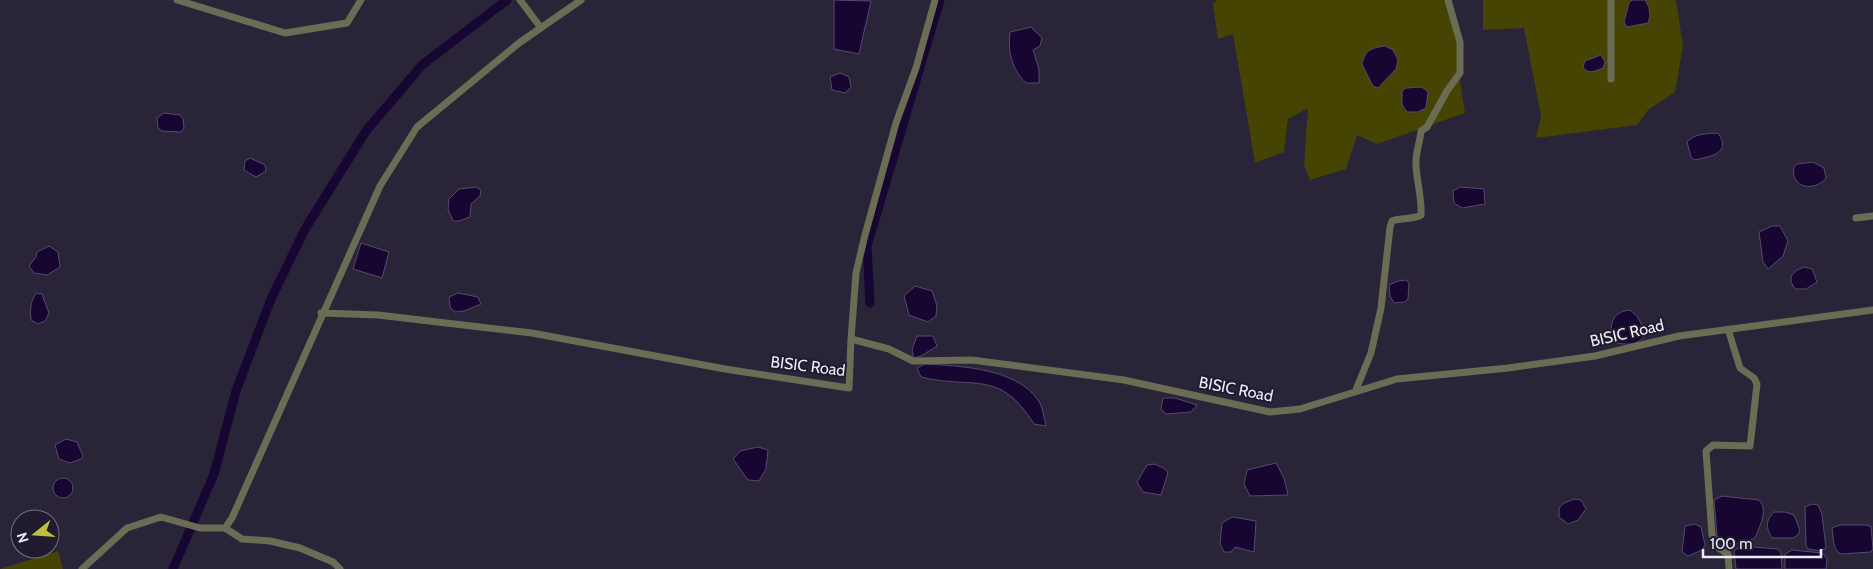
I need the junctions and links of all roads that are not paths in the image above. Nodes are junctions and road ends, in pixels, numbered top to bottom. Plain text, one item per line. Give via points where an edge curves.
1 (177, 0) edge
2 (361, 0) edge
3 (520, 0) edge
4 (581, 0) edge
5 (935, 0) edge
6 (1448, 0) edge
7 (1611, 0) edge
8 (541, 28) junction
9 (1611, 79) dead end
10 (1873, 216) edge
11 (1856, 218) dead end
12 (1873, 310) edge
13 (321, 313) junction
14 (1728, 329) junction
15 (852, 339) junction
16 (1355, 392) junction
17 (225, 528) junction
18 (82, 569) edge
19 (340, 569) edge
20 (1729, 569) edge

1 - 2 street via 285,33 347,24
3 - 8 street
4 - 8 street
5 - 15 street via 865,235 856,273
6 - 16 street via 1460,42 1460,72 1427,127 1421,130 1416,151 1421,215 1392,221 1381,308 1371,353
7 - 9 street
8 - 13 street via 417,127 380,186
10 - 11 street
12 - 14 street, BISIC Road
13 - 15 street, BISIC Road via 378,315 532,333 849,388
13 - 17 street
14 - 16 street, BISIC Road via 1664,338 1595,356 1397,379
14 - 20 street via 1740,368 1757,384 1750,446 1712,445 1706,451 1712,535 1717,547 1728,554
15 - 16 street, BISIC Road via 913,361 972,360 1124,380 1270,412 1300,409
17 - 18 street via 200,528 161,517 127,528
17 - 19 street via 242,539 300,548 333,562

